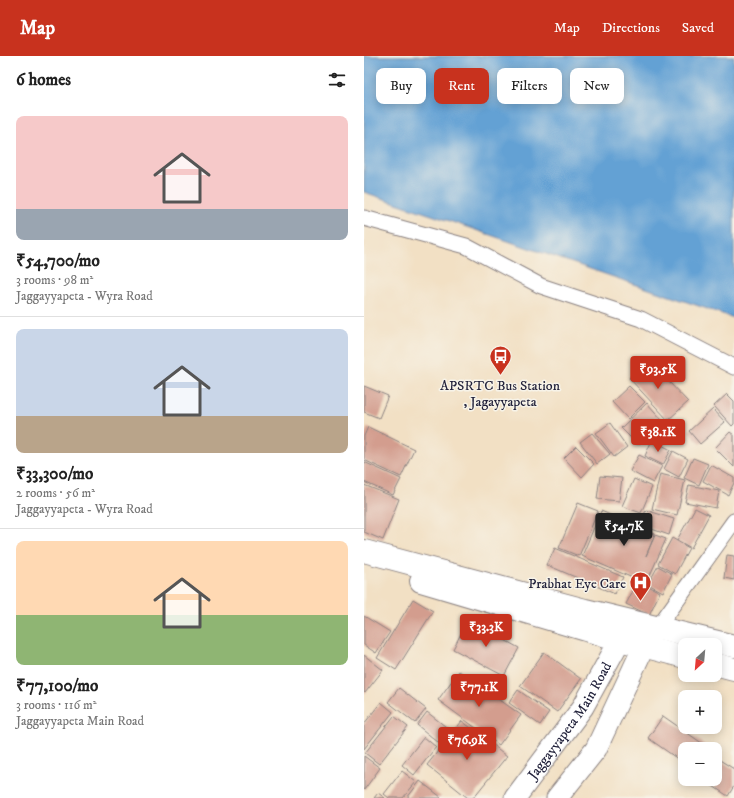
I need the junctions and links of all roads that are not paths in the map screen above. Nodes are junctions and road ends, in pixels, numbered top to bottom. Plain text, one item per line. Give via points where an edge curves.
1 (364, 218) edge
2 (734, 367) edge
3 (734, 521) edge
4 (364, 551) edge
5 (364, 564) edge
6 (658, 628) junction
7 (620, 640) junction
8 (644, 646) junction
9 (734, 646) edge
10 (678, 655) edge
11 (722, 666) edge
12 (734, 669) edge
13 (515, 798) edge
14 (558, 798) edge

1 - 2 street via 466,246 541,286 641,319
3 - 6 street
4 - 6 main road
5 - 7 main road
6 - 8 street
6 - 9 main road
7 - 8 main road
7 - 13 main road, Jaggayyapeta Main Road via 583,707
8 - 10 main road
8 - 14 main road via 596,749
11 - 12 main road

